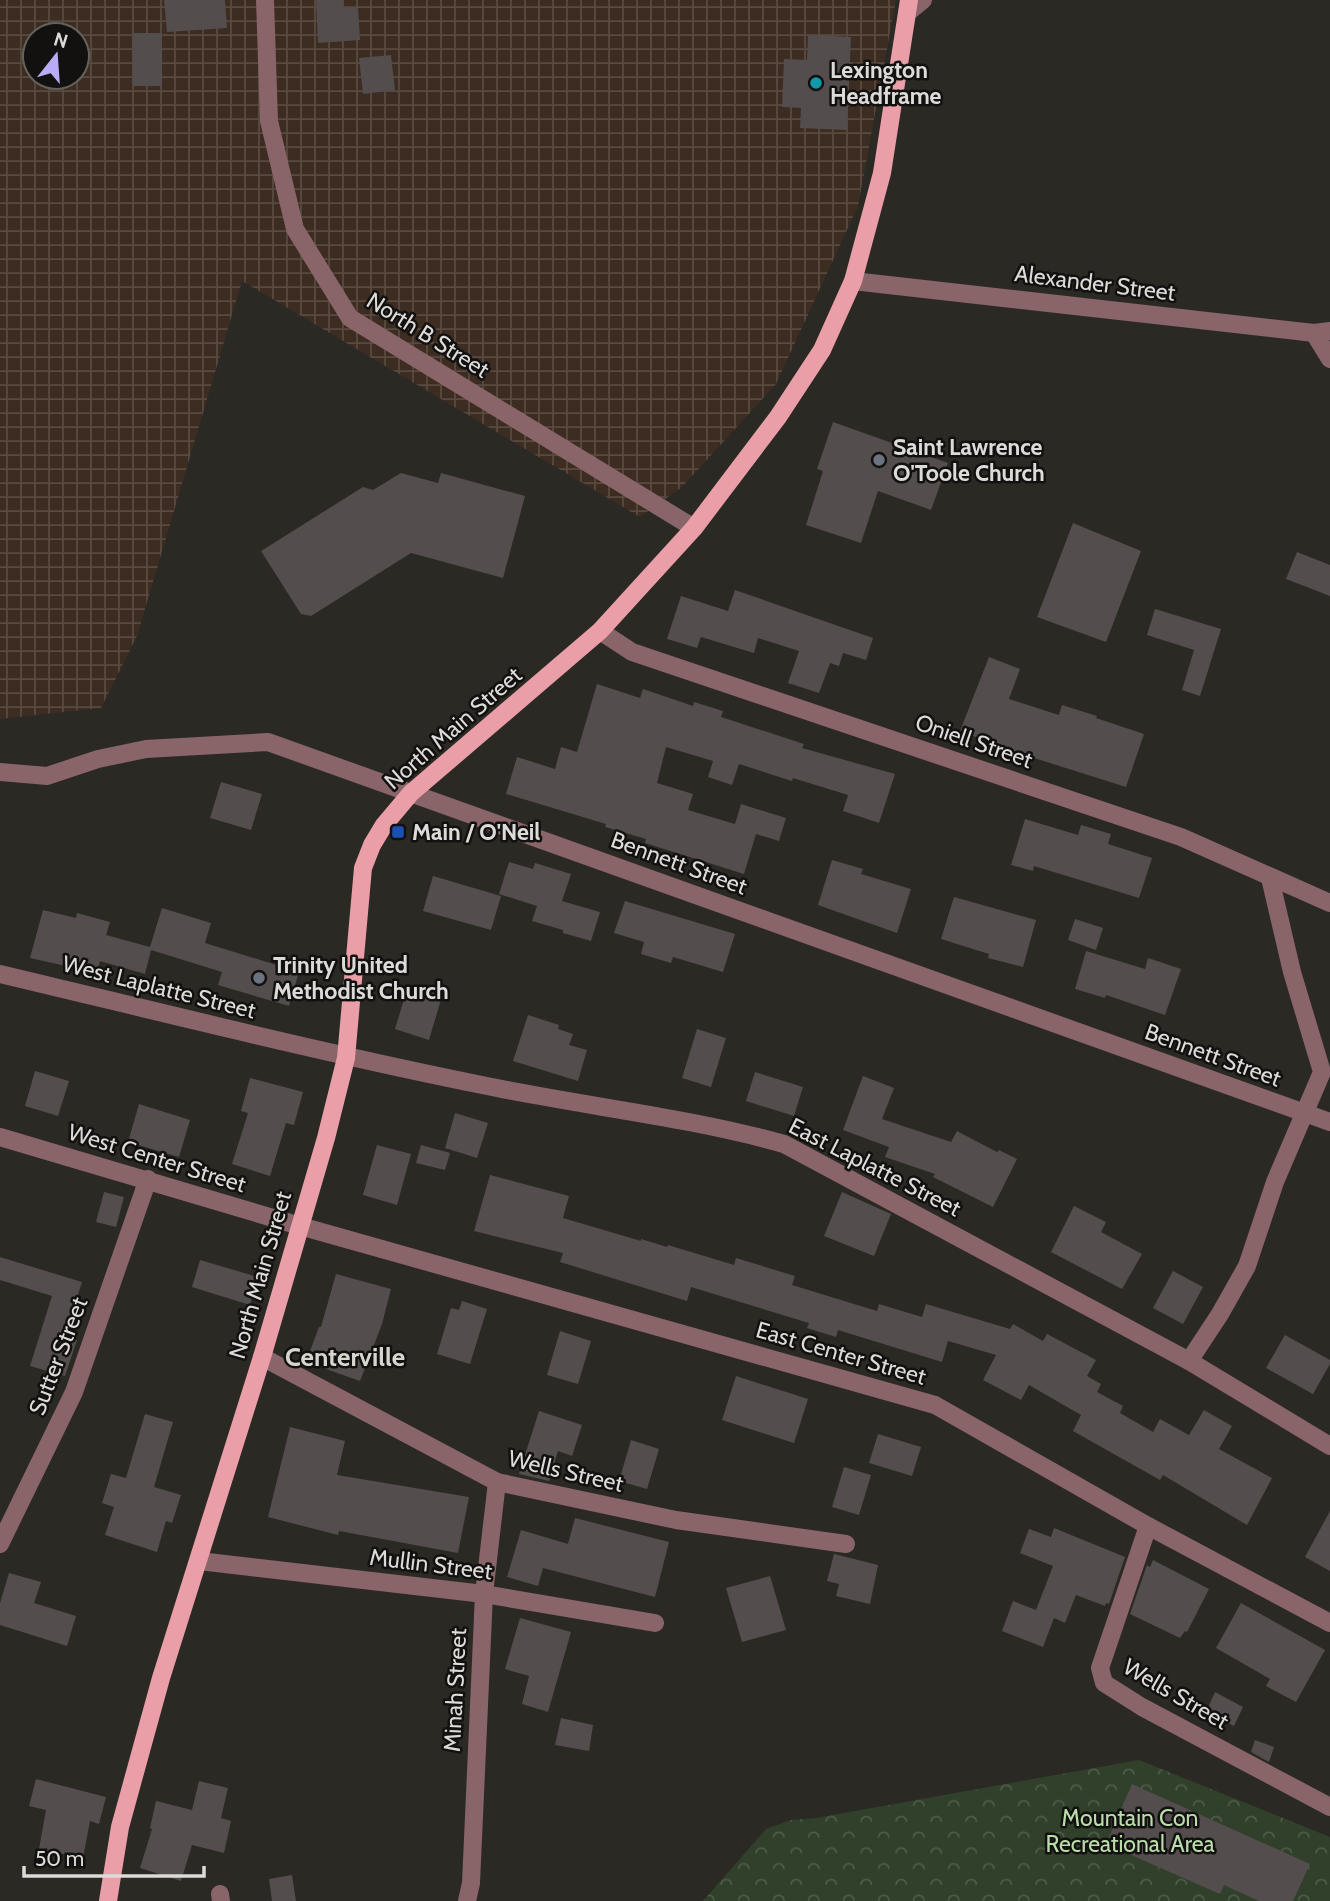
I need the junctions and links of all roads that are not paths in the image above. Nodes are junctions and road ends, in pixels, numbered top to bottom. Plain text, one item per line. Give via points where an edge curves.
1 (265, 0) edge
2 (923, 0) edge
3 (908, 7) edge
4 (853, 281) junction
5 (1322, 332) edge
6 (1330, 359) edge
7 (694, 528) junction
8 (600, 631) junction
9 (0, 772) edge
10 (411, 793) junction
11 (1270, 878) junction
12 (1330, 903) edge
13 (0, 974) edge
14 (346, 1058) junction
15 (1304, 1114) junction
16 (1330, 1122) edge
17 (0, 1137) edge
18 (148, 1179) junction
19 (300, 1226) junction
20 (262, 1357) junction
21 (1189, 1361) junction
22 (1330, 1446) edge
23 (497, 1482) junction
24 (1148, 1526) junction
25 (0, 1544) edge
26 (846, 1544) dead end
27 (199, 1561) junction
28 (484, 1594) junction
29 (655, 1623) dead end
30 (1330, 1623) edge
31 (1330, 1807) edge
32 (108, 1901) edge
33 (467, 1901) edge

1 - 7 street, North B Street via 269,121 295,229 350,318
2 - 3 street
3 - 4 main road, North Main Street via 882,173
4 - 5 street, Alexander Street
4 - 7 main road, North Main Street via 821,351 778,417
5 - 6 street
7 - 8 main road, North Main Street
8 - 10 main road, North Main Street
8 - 11 street, Oniell Street via 632,652 1181,836
9 - 10 street, Bennett Street via 47,776 146,749 268,742
10 - 14 main road, North Main Street via 384,825 363,868
10 - 15 street, Bennett Street
11 - 12 street, Oniell Street
11 - 15 street via 1322,1072
13 - 14 street, West Laplatte Street
14 - 19 main road, North Main Street
14 - 21 street, East Laplatte Street via 570,1103 731,1129 784,1144
15 - 16 street, Bennett Street
15 - 21 street via 1247,1266
17 - 18 street, West Center Street
18 - 19 street, West Center Street
18 - 25 street, Sutter Street via 74,1392
19 - 20 main road, North Main Street
19 - 24 street, East Center Street via 935,1405
20 - 23 street, Wells Street
20 - 27 main road, North Main Street
21 - 22 street, East Laplatte Street
23 - 26 street, Wells Street via 676,1520
23 - 28 street, Minah Street
24 - 30 street, East Center Street
24 - 31 street, Wells Street via 1100,1668 1104,1684
27 - 28 street, Mullin Street
27 - 32 main road, North Main Street via 120,1827
28 - 29 street, Mullin Street
28 - 33 street, Minah Street

